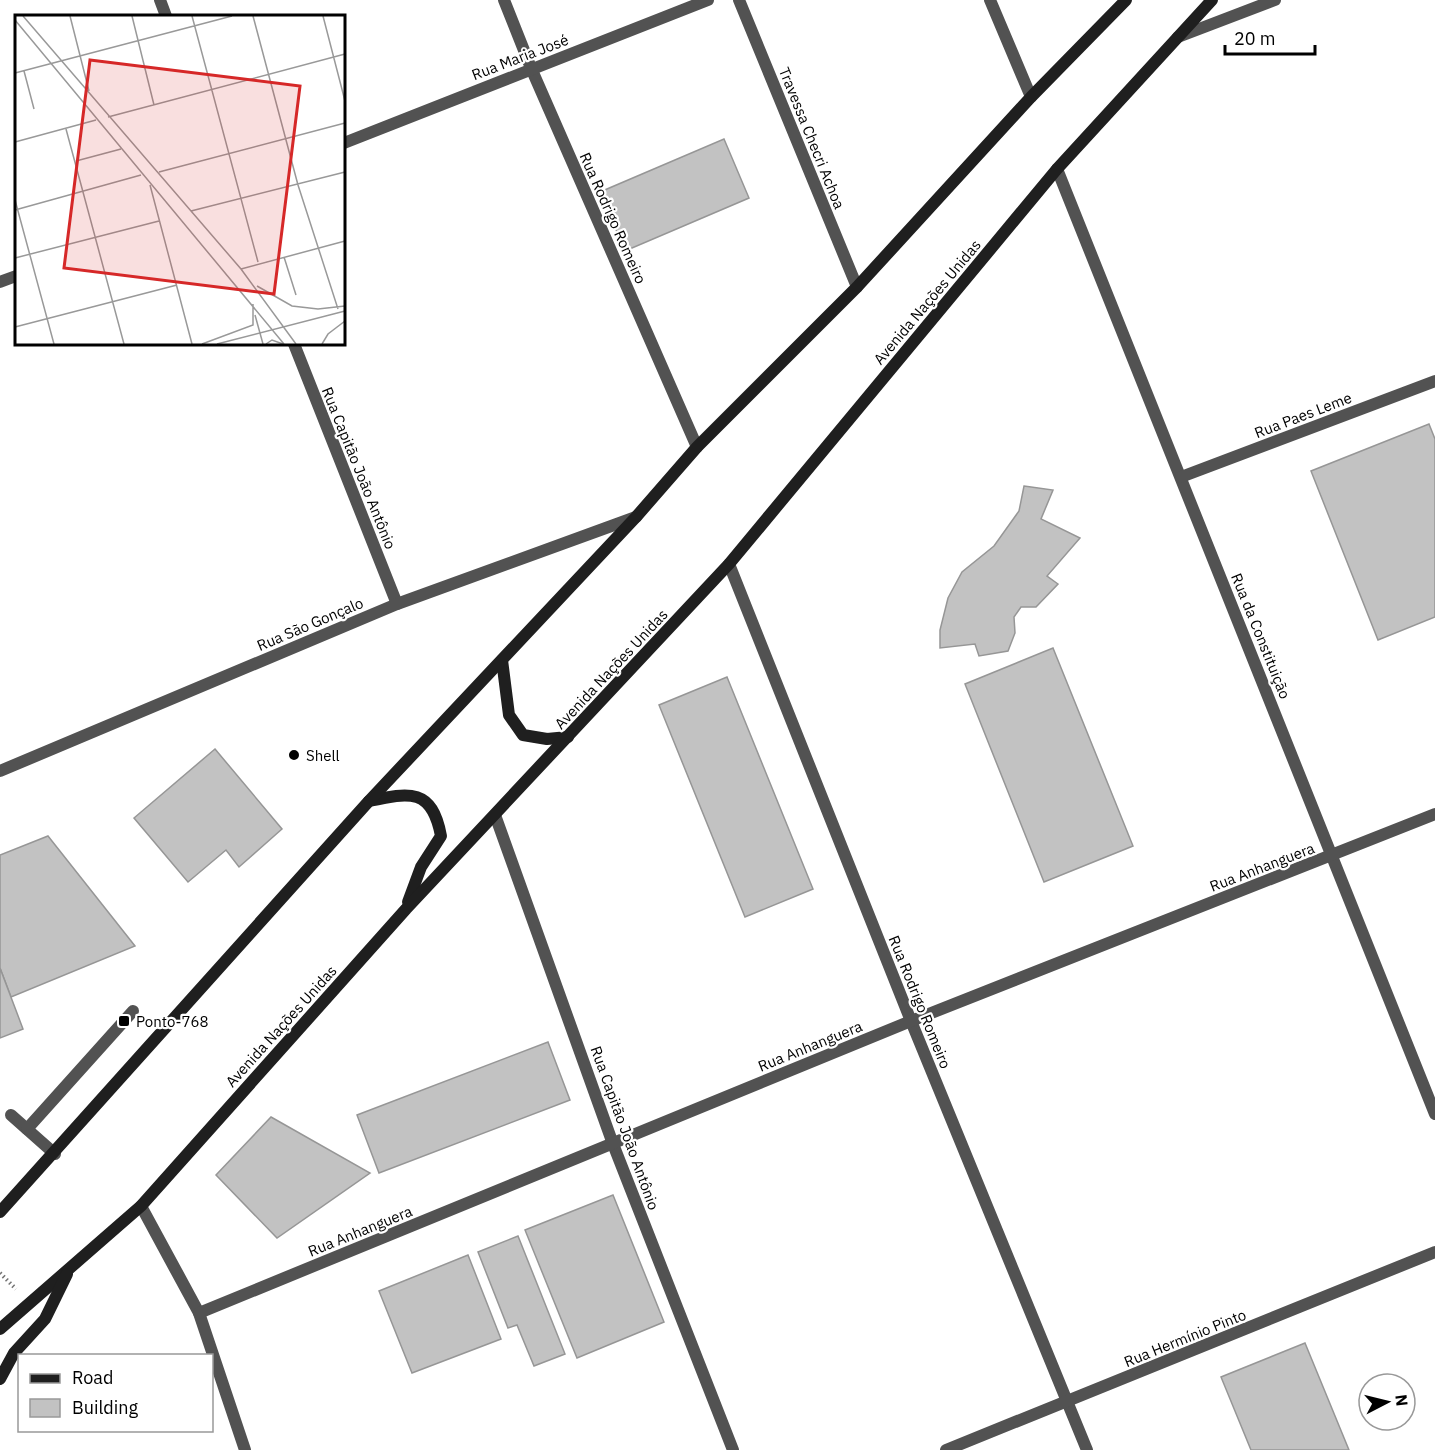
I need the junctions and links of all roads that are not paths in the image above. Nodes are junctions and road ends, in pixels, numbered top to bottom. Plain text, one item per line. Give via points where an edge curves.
1 (160, 0) edge
2 (504, 0) edge
3 (708, 0) edge
4 (739, 0) edge
5 (990, 0) edge
6 (1126, 0) edge
7 (1212, 0) edge
8 (1275, 0) edge
9 (166, 15) edge
10 (1178, 37) junction
11 (531, 68) junction
12 (1031, 97) junction
13 (345, 143) edge
14 (1057, 169) junction
15 (15, 276) edge
16 (0, 282) edge
17 (857, 287) junction
18 (294, 345) edge
19 (1435, 381) edge
20 (697, 447) junction
21 (1182, 477) junction
22 (636, 517) junction
23 (729, 564) junction
24 (397, 604) junction
25 (502, 660) junction
26 (568, 737) junction
27 (0, 771) edge
28 (369, 801) junction
29 (1435, 814) edge
30 (495, 815) junction
31 (1332, 855) junction
32 (406, 909) junction
33 (134, 1011) dead end
34 (911, 1021) junction
35 (1435, 1114) edge
36 (11, 1115) dead end
37 (27, 1129) junction
38 (614, 1144) junction
39 (55, 1154) junction
40 (141, 1206) junction
41 (0, 1212) edge
42 (1435, 1252) edge
43 (69, 1270) junction
44 (199, 1313) junction
45 (0, 1329) edge
46 (213, 1354) edge
47 (213, 1355) edge
48 (0, 1379) edge
49 (1069, 1402) junction
50 (245, 1450) edge
51 (733, 1450) edge
52 (946, 1450) edge
53 (1087, 1450) edge

1 - 9 street
2 - 11 street, Rua Rodrigo Romeiro
3 - 11 street, Rua Maria José
4 - 17 street, Travessa Checri Achoa
5 - 12 street
6 - 12 main road
7 - 10 main road, Avenida Nações Unidas
8 - 10 street
10 - 14 main road, Avenida Nações Unidas
11 - 13 street, Rua Maria José
11 - 20 street, Rua Rodrigo Romeiro
12 - 17 main road
14 - 21 street, Rua da Constituição
14 - 23 main road, Avenida Nações Unidas
15 - 16 street
17 - 20 main road
18 - 24 street, Rua Capitão João Antônio
19 - 21 street, Rua Paes Leme
20 - 22 main road
21 - 31 street, Rua da Constituição
22 - 24 street, Rua São Gonçalo
22 - 25 main road
23 - 26 main road, Avenida Nações Unidas
23 - 34 street, Rua Rodrigo Romeiro
24 - 27 street, Rua São Gonçalo
25 - 26 main road via 509,715 523,735
25 - 28 main road
26 - 30 main road, Avenida Nações Unidas
28 - 32 main road via 399,794 421,798 437,813 441,836 421,867
28 - 39 main road
29 - 31 street, Rua Anhanguera
30 - 32 main road, Avenida Nações Unidas
30 - 38 street, Rua Capitão João Antônio
31 - 34 street, Rua Anhanguera
31 - 35 street, Rua da Constituição
32 - 40 main road, Avenida Nações Unidas
33 - 37 street
34 - 38 street, Rua Anhanguera
34 - 49 street, Rua Rodrigo Romeiro
36 - 37 street
37 - 39 street
38 - 44 street, Rua Anhanguera
38 - 51 street, Rua Capitão João Antônio
39 - 41 main road
40 - 43 main road, Avenida Nações Unidas
40 - 44 street
42 - 49 street, Rua Hermínio Pinto
43 - 45 main road, Avenida Nações Unidas
43 - 48 main road via 45,1319 14,1353
44 - 46 street
47 - 50 street
49 - 52 street, Rua Hermínio Pinto
49 - 53 street, Rua Rodrigo Romeiro

